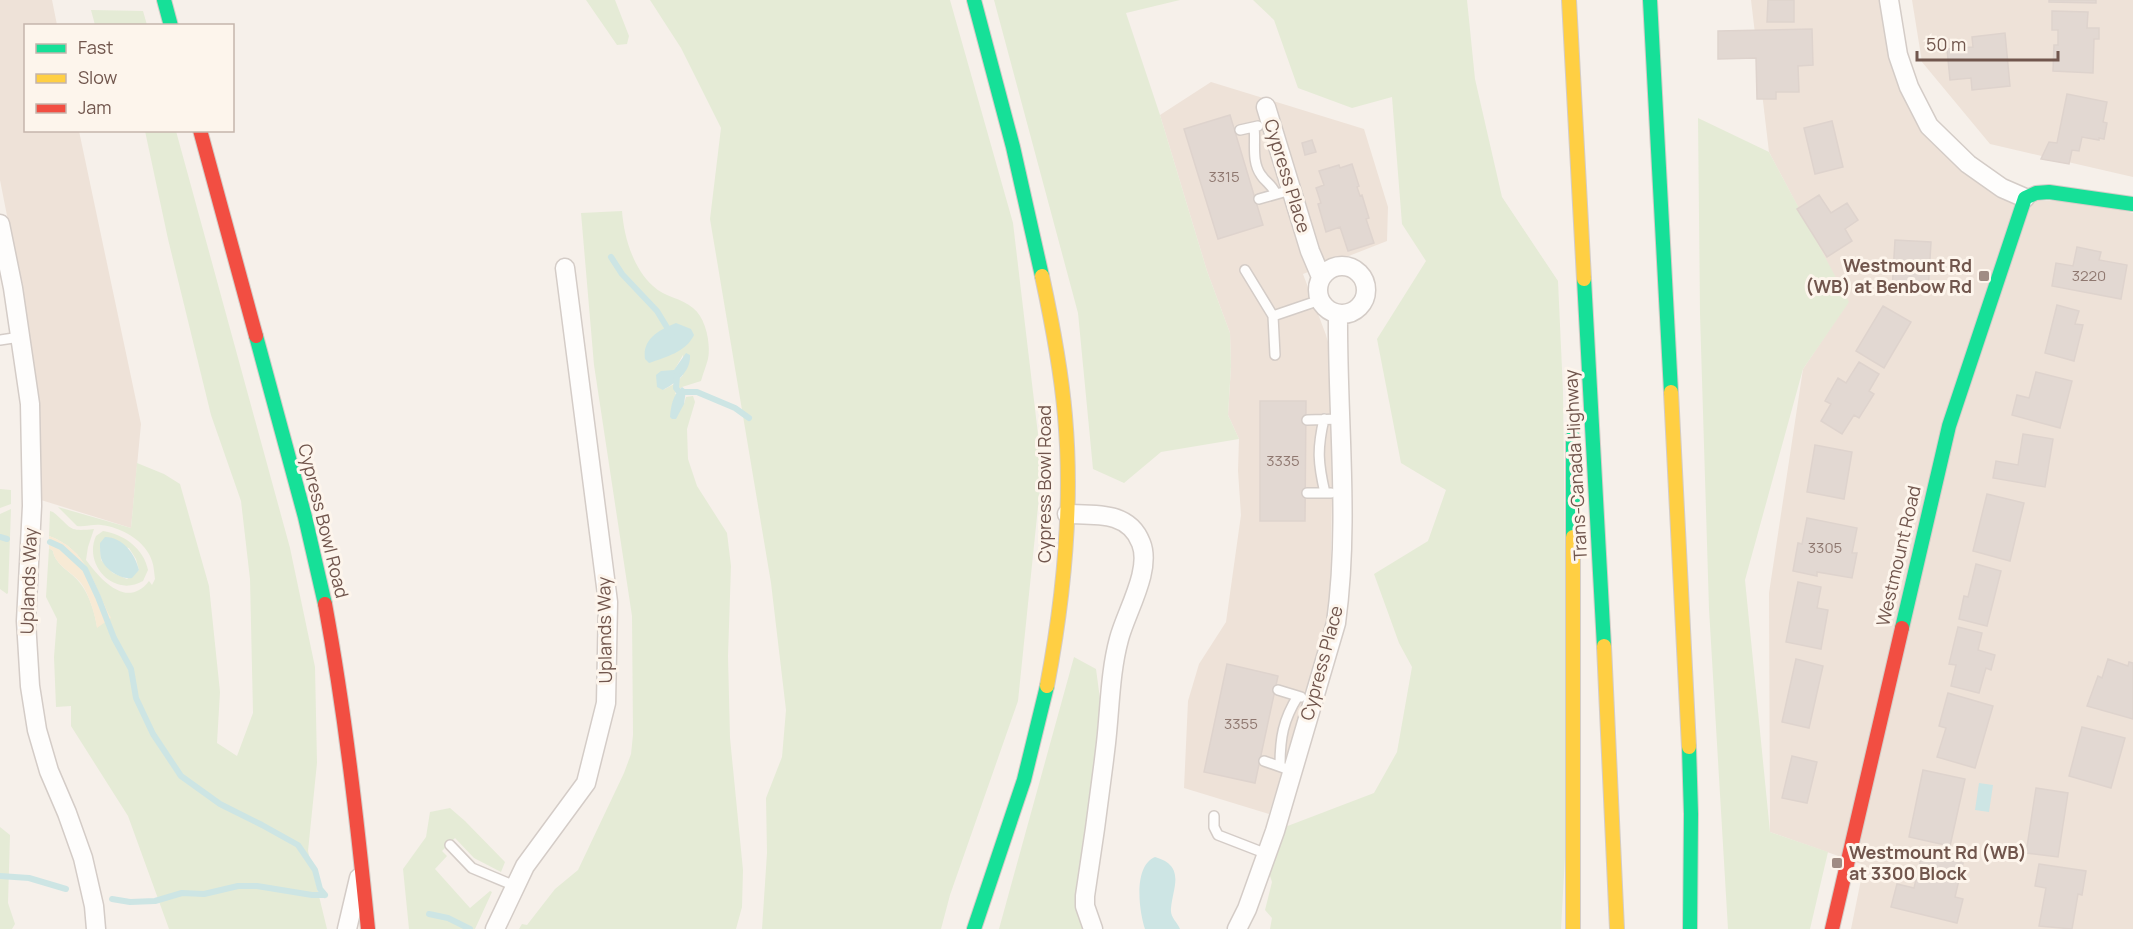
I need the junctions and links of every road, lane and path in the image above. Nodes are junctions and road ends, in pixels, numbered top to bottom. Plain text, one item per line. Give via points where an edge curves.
1 (164, 0) edge
2 (974, 0) edge
3 (1569, 0) edge
4 (1650, 0) edge
5 (1889, 0) edge
6 (170, 24) edge
7 (1263, 119) joint
8 (1240, 130) dead end
9 (201, 132) edge
10 (1283, 192) junction
11 (2025, 198) junction
12 (1259, 199) dead end
13 (2133, 204) edge
14 (0, 224) edge
15 (1582, 244) junction
16 (564, 268) dead end
17 (1245, 270) dead end
18 (1321, 278) junction
19 (1320, 300) junction
20 (1338, 314) junction
21 (1272, 316) junction
22 (20, 338) junction
23 (0, 340) edge
24 (1275, 355) dead end
25 (1576, 383) dead end
26 (1332, 419) junction
27 (1307, 420) dead end
28 (1574, 429) dead end
29 (1307, 493) dead end
30 (1333, 493) junction
31 (1067, 514) junction
32 (1278, 690) dead end
33 (1306, 698) junction
34 (1264, 761) dead end
35 (1286, 768) junction
36 (1214, 816) dead end
37 (450, 845) dead end
38 (1267, 854) junction
39 (362, 868) junction
40 (515, 886) junction
41 (96, 929) edge
42 (347, 929) edge
43 (368, 929) edge
44 (495, 929) edge
45 (974, 929) edge
46 (1093, 929) edge
47 (1237, 929) edge
48 (1573, 929) edge
49 (1617, 929) edge
50 (1690, 929) edge
51 (1833, 929) edge

1 - 6 main road
2 - 31 main road, Cypress Bowl Road via 1020,180 1052,328 1064,407
3 - 15 main road, Trans-Canada Highway
4 - 50 main road via 1687,690
5 - 11 street via 1898,55 1929,126 1968,164 2002,188
7 - 8 lane
7 - 10 street, Cypress Place
9 - 39 main road, Cypress Bowl Road via 325,603 341,691
10 - 12 lane
10 - 18 street, Cypress Place
11 - 13 main road via 2049,192
11 - 51 main road, Westmount Road via 1949,426
14 - 22 street, Uplands Way
15 - 25 main road
15 - 49 main road, Trans-Canada Highway
16 - 40 street, Uplands Way via 608,602 606,703 586,783 525,866
17 - 21 lane
18 - 19 street, Cypress Place via 1317,292
18 - 20 street via 1332,268 1346,266 1363,279 1366,293 1360,306 1348,314
19 - 20 street
19 - 21 lane
20 - 26 street, Cypress Place
21 - 24 lane
22 - 23 lane
22 - 41 street, Uplands Way via 30,404 32,506 26,656 37,730 83,858
26 - 27 lane
26 - 30 street, Cypress Place
28 - 48 main road
29 - 30 lane
30 - 33 street, Cypress Place via 1340,593 1336,623
31 - 45 main road, Cypress Bowl Road via 1064,575 1038,728 1020,795
31 - 46 street via 1123,520 1135,531 1144,551 1141,576 1115,657 1085,896
32 - 33 lane
33 - 35 street, Cypress Place
34 - 35 lane
35 - 38 street, Cypress Place
36 - 38 lane via 1218,835
37 - 40 lane via 472,868
38 - 47 street, Cypress Place
39 - 42 street
39 - 43 main road, Cypress Bowl Road
40 - 44 street, Uplands Way

